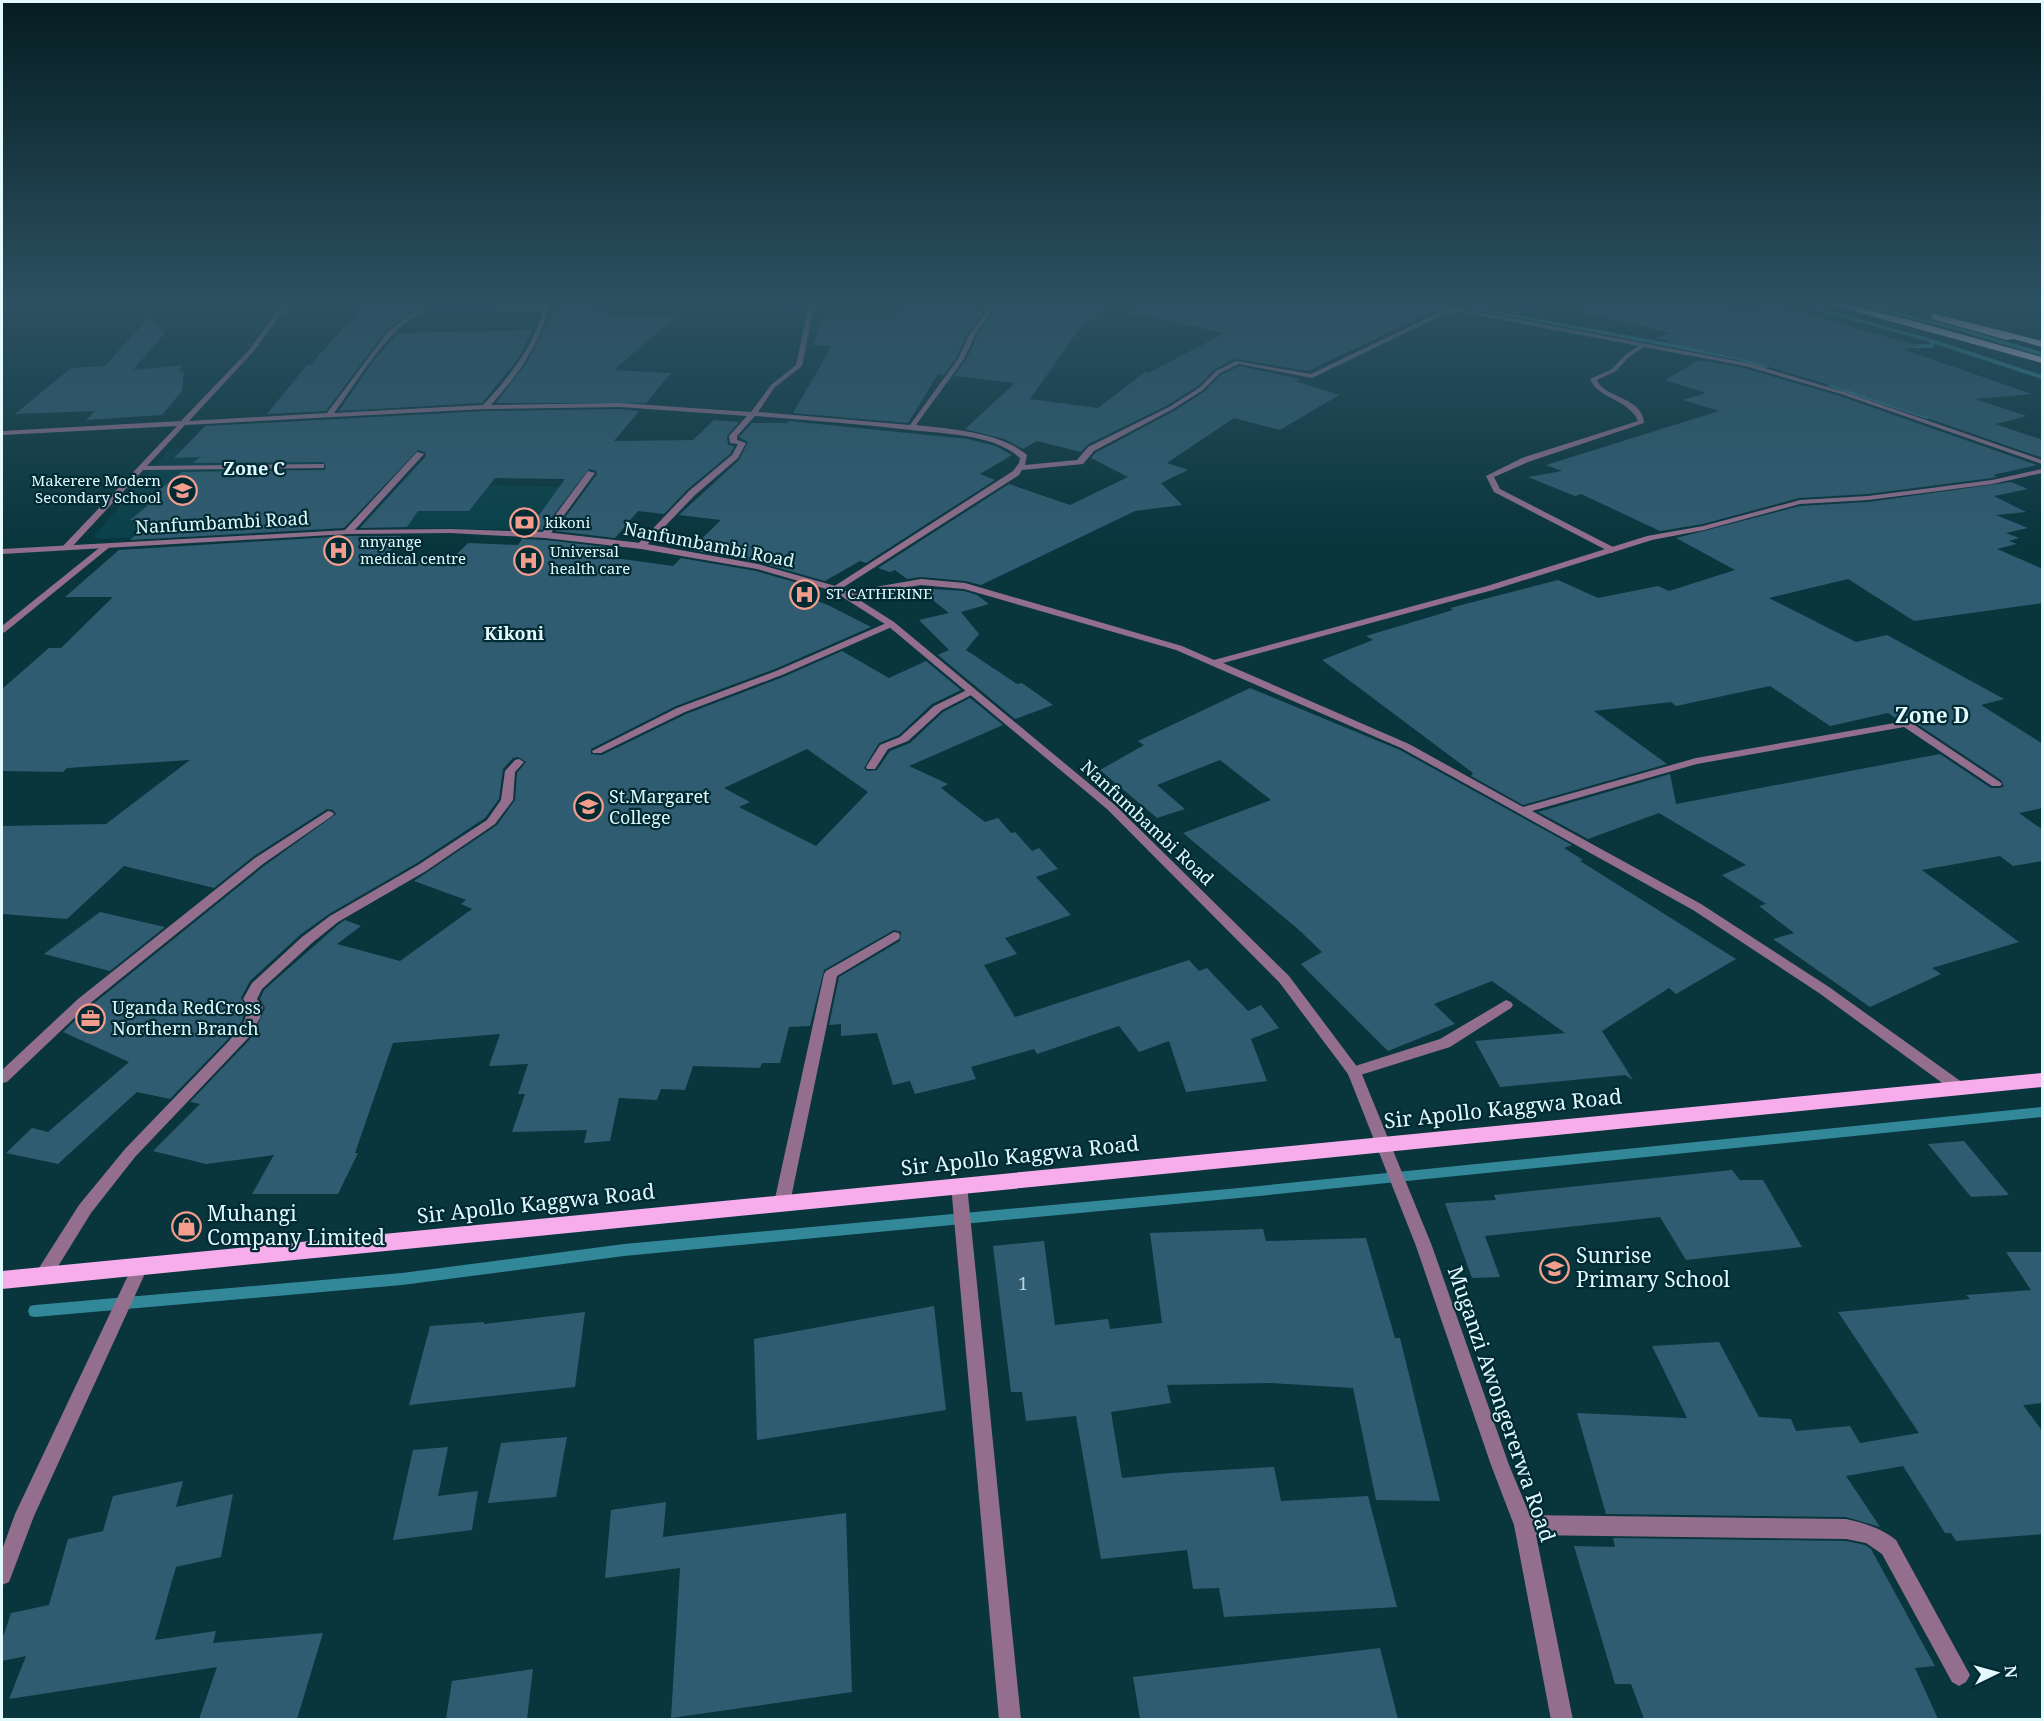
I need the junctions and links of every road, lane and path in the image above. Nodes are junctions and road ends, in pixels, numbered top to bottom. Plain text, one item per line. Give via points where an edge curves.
1 (223, 381) edge
2 (354, 381) edge
3 (506, 381) edge
4 (779, 381) edge
5 (944, 381) edge
6 (1209, 381) edge
7 (1594, 381) edge
8 (1807, 381) edge
9 (485, 406) junction
10 (330, 414) junction
11 (753, 414) junction
12 (187, 421) junction
13 (911, 428) junction
14 (2, 433) edge
15 (420, 454) dead end
16 (2043, 462) edge
17 (321, 466) dead end
18 (144, 468) junction
19 (1020, 468) junction
20 (2043, 471) edge
21 (591, 472) dead end
22 (348, 532) junction
23 (545, 535) junction
24 (107, 546) junction
25 (641, 546) junction
26 (66, 548) junction
27 (1612, 550) junction
28 (2, 552) edge
29 (836, 589) junction
30 (846, 595) junction
31 (891, 624) junction
32 (2, 630) edge
33 (1213, 663) junction
34 (971, 691) junction
35 (597, 752) dead end
36 (519, 762) dead end
37 (871, 767) dead end
38 (1996, 784) dead end
39 (1520, 811) junction
40 (327, 814) dead end
41 (894, 936) dead end
42 (1506, 1005) dead end
43 (1354, 1072) junction
44 (2, 1078) edge
45 (2043, 1080) edge
46 (1960, 1089) junction
47 (1384, 1145) junction
48 (959, 1185) junction
49 (782, 1203) junction
50 (140, 1267) junction
51 (43, 1276) junction
52 (2, 1280) edge
53 (1524, 1525) junction
54 (2, 1575) edge
55 (1959, 1674) dead end
56 (1010, 1719) edge
57 (1562, 1719) edge

1 - 12 street
2 - 10 street
3 - 9 street
4 - 11 street
5 - 13 street
6 - 19 street via 1171,408 1092,448 1080,462
7 - 27 street via 1640,413 1642,422 1525,460 1490,476 1497,490
8 - 16 street
9 - 10 street
9 - 11 street via 638,405
10 - 12 street
11 - 13 street
11 - 25 street via 733,436 734,441 742,443 735,456 692,493
12 - 14 street
12 - 18 street
13 - 19 street via 974,435 1005,444 1024,457
15 - 22 street
17 - 18 street
18 - 26 street
19 - 29 street
20 - 27 street via 1921,492 1800,502
21 - 23 street
22 - 23 street, Nanfumbambi Road
22 - 24 street, Nanfumbambi Road
23 - 25 street, Nanfumbambi Road
24 - 26 street, Nanfumbambi Road
24 - 32 street
25 - 29 street, Nanfumbambi Road via 758,567
26 - 28 street, Nanfumbambi Road
27 - 33 street via 1490,588
29 - 30 street, Nanfumbambi Road
30 - 31 street, Nanfumbambi Road
30 - 33 street via 921,582 965,586 1168,645
31 - 34 street, Nanfumbambi Road
31 - 35 street via 681,710
33 - 39 street via 1405,746
34 - 37 street via 938,708 904,739 884,747
34 - 43 street, Nanfumbambi Road via 1111,807 1188,882 1284,979
36 - 51 street via 510,771 507,800 491,822 334,919 257,986 250,999 256,1011 248,1027 130,1153 85,1209
38 - 39 street via 1906,724 1696,761
39 - 46 street via 1697,907 1824,990
40 - 44 street via 259,861 82,1002
41 - 49 street via 831,974
42 - 43 street via 1445,1043
43 - 47 street, Nanfumbambi Road
45 - 46 main road, Sir Apollo Kaggwa Road
46 - 47 main road, Sir Apollo Kaggwa Road
47 - 48 main road, Sir Apollo Kaggwa Road
47 - 53 street, Muganzi Awongererwa Road
48 - 49 main road, Sir Apollo Kaggwa Road
48 - 56 street
49 - 50 main road, Sir Apollo Kaggwa Road
50 - 51 main road, Sir Apollo Kaggwa Road
50 - 54 street via 25,1514
51 - 52 main road, Sir Apollo Kaggwa Road
53 - 55 street via 1865,1532 1878,1537 1889,1548
53 - 57 street, Muganzi Awongererwa Road

